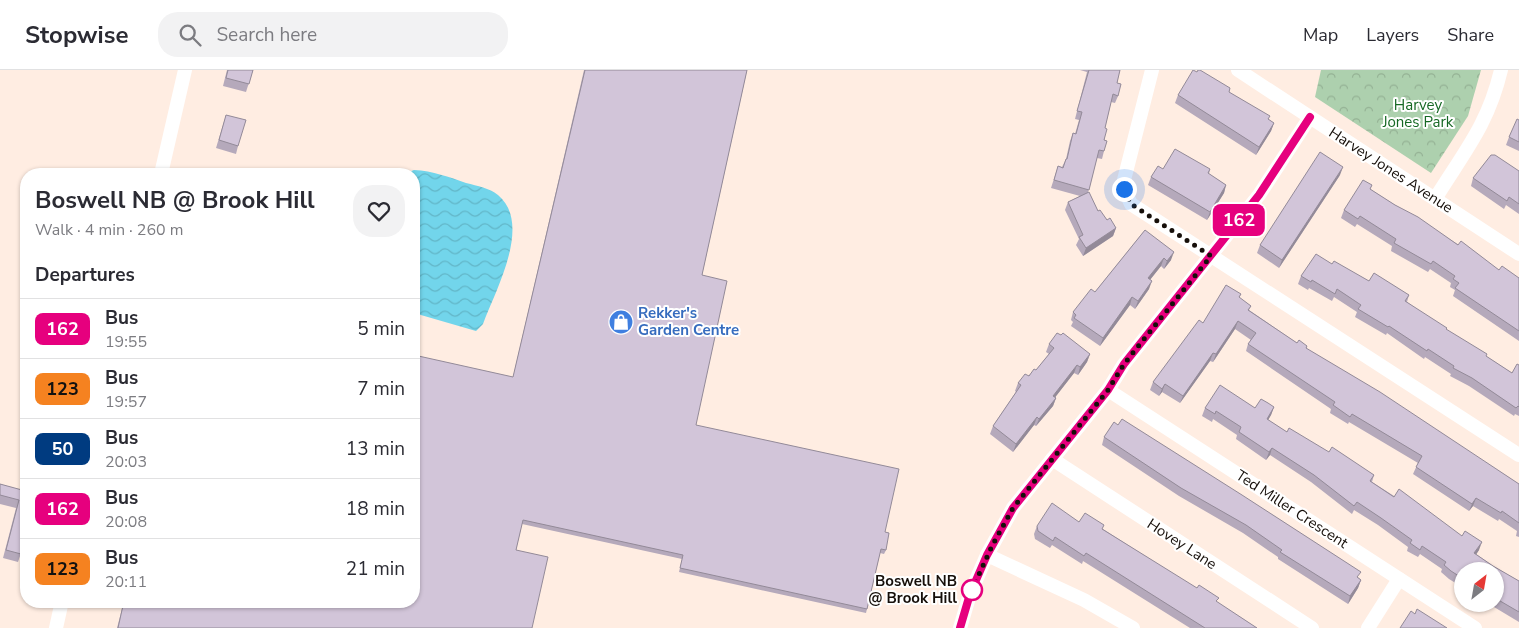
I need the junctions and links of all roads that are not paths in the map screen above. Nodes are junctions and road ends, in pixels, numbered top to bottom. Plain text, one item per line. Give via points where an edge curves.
1 (185, 70) edge
2 (1152, 70) edge
3 (1238, 70) edge
4 (1501, 70) edge
5 (1310, 117) junction
6 (162, 168) edge
7 (1435, 199) junction
8 (1519, 254) edge
9 (1211, 256) junction
10 (1108, 390) junction
11 (1519, 455) edge
12 (1052, 460) junction
13 (987, 555) junction
14 (1399, 579) junction
15 (60, 608) edge
16 (56, 628) edge
17 (960, 628) edge
18 (1133, 628) edge
19 (1312, 628) edge
20 (1368, 628) edge
21 (1475, 628) edge

1 - 6 street
2 - 9 street via 1124,189 1131,204
3 - 5 street, Harvey Jones Avenue
4 - 7 street via 1479,132
5 - 7 street, Harvey Jones Avenue
5 - 9 street via 1263,189
7 - 8 street, Harvey Jones Avenue
9 - 10 street via 1124,364
9 - 11 street
10 - 12 street
10 - 14 street, Ted Miller Crescent
12 - 13 street via 1013,508
12 - 19 street, Hovey Lane
13 - 17 street
13 - 18 street via 1084,600
14 - 20 street
14 - 21 street, Ted Miller Crescent
15 - 16 street

